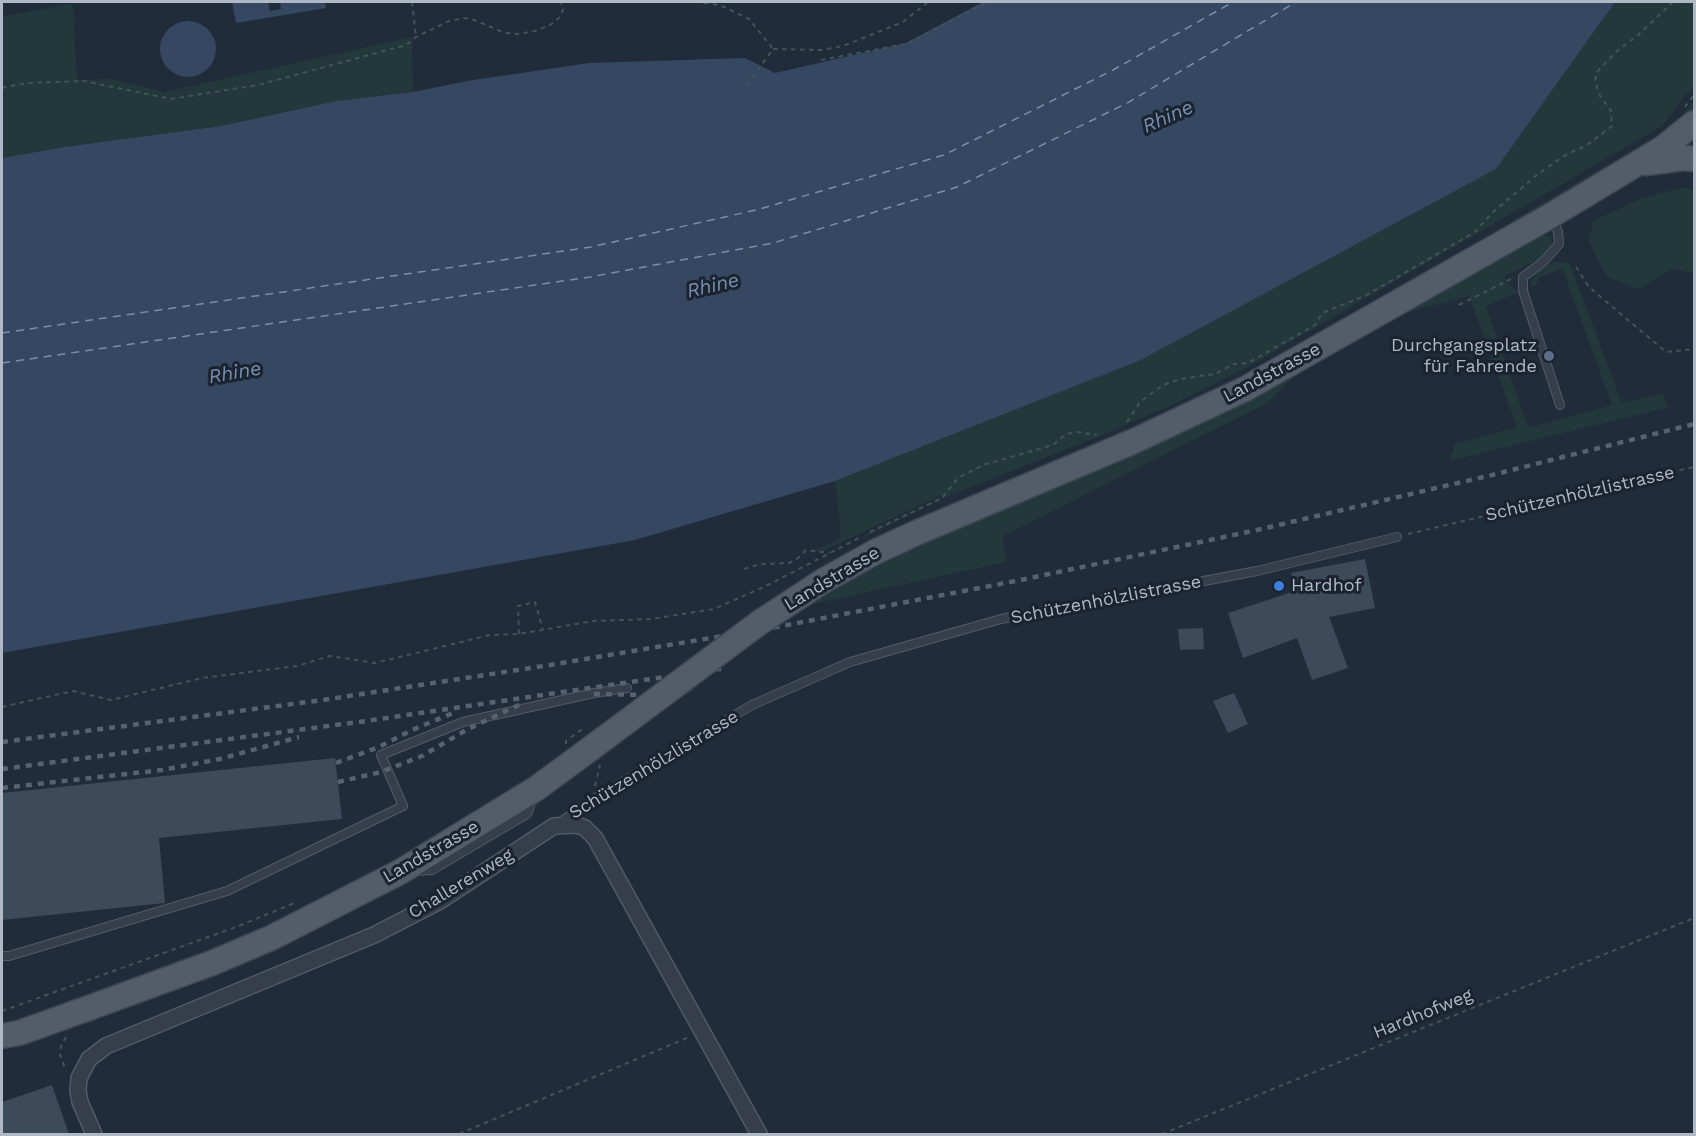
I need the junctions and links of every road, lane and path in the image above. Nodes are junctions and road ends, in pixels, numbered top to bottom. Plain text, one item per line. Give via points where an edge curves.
1 (412, 2) edge
2 (561, 2) edge
3 (695, 2) edge
4 (928, 2) edge
5 (987, 2) edge
6 (1673, 2) edge
7 (416, 37) junction
8 (773, 49) junction
9 (821, 60) dead end
10 (747, 85) dead end
11 (2, 88) edge
12 (1695, 95) edge
13 (1687, 118) edge
14 (1695, 141) edge
15 (1663, 148) junction
16 (1695, 159) edge
17 (1632, 165) junction
18 (1552, 215) junction
19 (1576, 267) dead end
20 (1523, 277) junction
21 (1459, 305) dead end
22 (1695, 349) edge
23 (1560, 405) dead end
24 (1127, 422) dead end
25 (1096, 435) dead end
26 (1695, 467) edge
27 (942, 502) dead end
28 (879, 533) dead end
29 (1398, 537) joint
30 (829, 553) junction
31 (744, 569) dead end
32 (543, 630) junction
33 (519, 634) junction
34 (627, 688) dead end
35 (2, 707) edge
36 (566, 747) dead end
37 (590, 750) junction
38 (600, 795) junction
39 (554, 826) junction
40 (297, 902) dead end
41 (1695, 918) edge
42 (2, 956) edge
43 (2, 1011) edge
44 (701, 1032) junction
45 (7, 1037) edge
46 (66, 1037) dead end
47 (78, 1091) junction
48 (94, 1134) edge
49 (459, 1134) edge
50 (759, 1134) edge
51 (1161, 1134) edge

1 - 7 path
2 - 7 path via 559,18 535,31 505,33 464,18
3 - 8 path via 720,5 749,19
4 - 8 path via 903,22 843,46 822,50
5 - 9 path via 906,44
6 - 24 path via 1597,72 1595,81 1611,111 1612,126 1538,174 1475,232 1365,296 1328,309 1315,325 1248,363 1163,385 1140,402
7 - 11 path via 406,45 258,85 171,99 84,81
8 - 10 path
12 - 13 path
13 - 15 main road, Landstrasse
14 - 15 main road, Landstrasse
15 - 17 main road, Landstrasse
16 - 17 main road
17 - 18 main road, Landstrasse
18 - 20 lane via 1559,244
18 - 37 main road, Landstrasse, bridge via 1245,389 875,552 759,623
19 - 22 path via 1589,287 1666,352
20 - 21 path via 1514,277
20 - 23 lane via 1523,291
25 - 30 path via 1066,434 1053,445 983,465 958,478 942,498
26 - 29 path, Schützenhölzlistrasse
27 - 28 path
29 - 38 lane, Schützenhölzlistrasse via 1257,572 1001,619 850,662 752,705
30 - 31 path via 806,550 789,563
30 - 32 path via 714,609
32 - 33 path
32 - 33 path via 535,602 518,606
33 - 35 path via 490,635 375,663 330,656 297,666 202,678 111,700 73,691
34 - 42 lane via 463,722 381,755 404,806 227,891
36 - 37 path
37 - 38 path via 595,787
37 - 45 main road, Landstrasse via 537,788 400,872 322,913 241,951
38 - 39 lane, Schützenhölzlistrasse
39 - 44 street via 577,825 595,838
39 - 47 street, Challerenweg via 440,901 374,935 106,1046 84,1066
40 - 43 path
41 - 51 path, Hardhofweg
44 - 49 path
44 - 50 street
46 - 47 path via 60,1055
47 - 48 street

